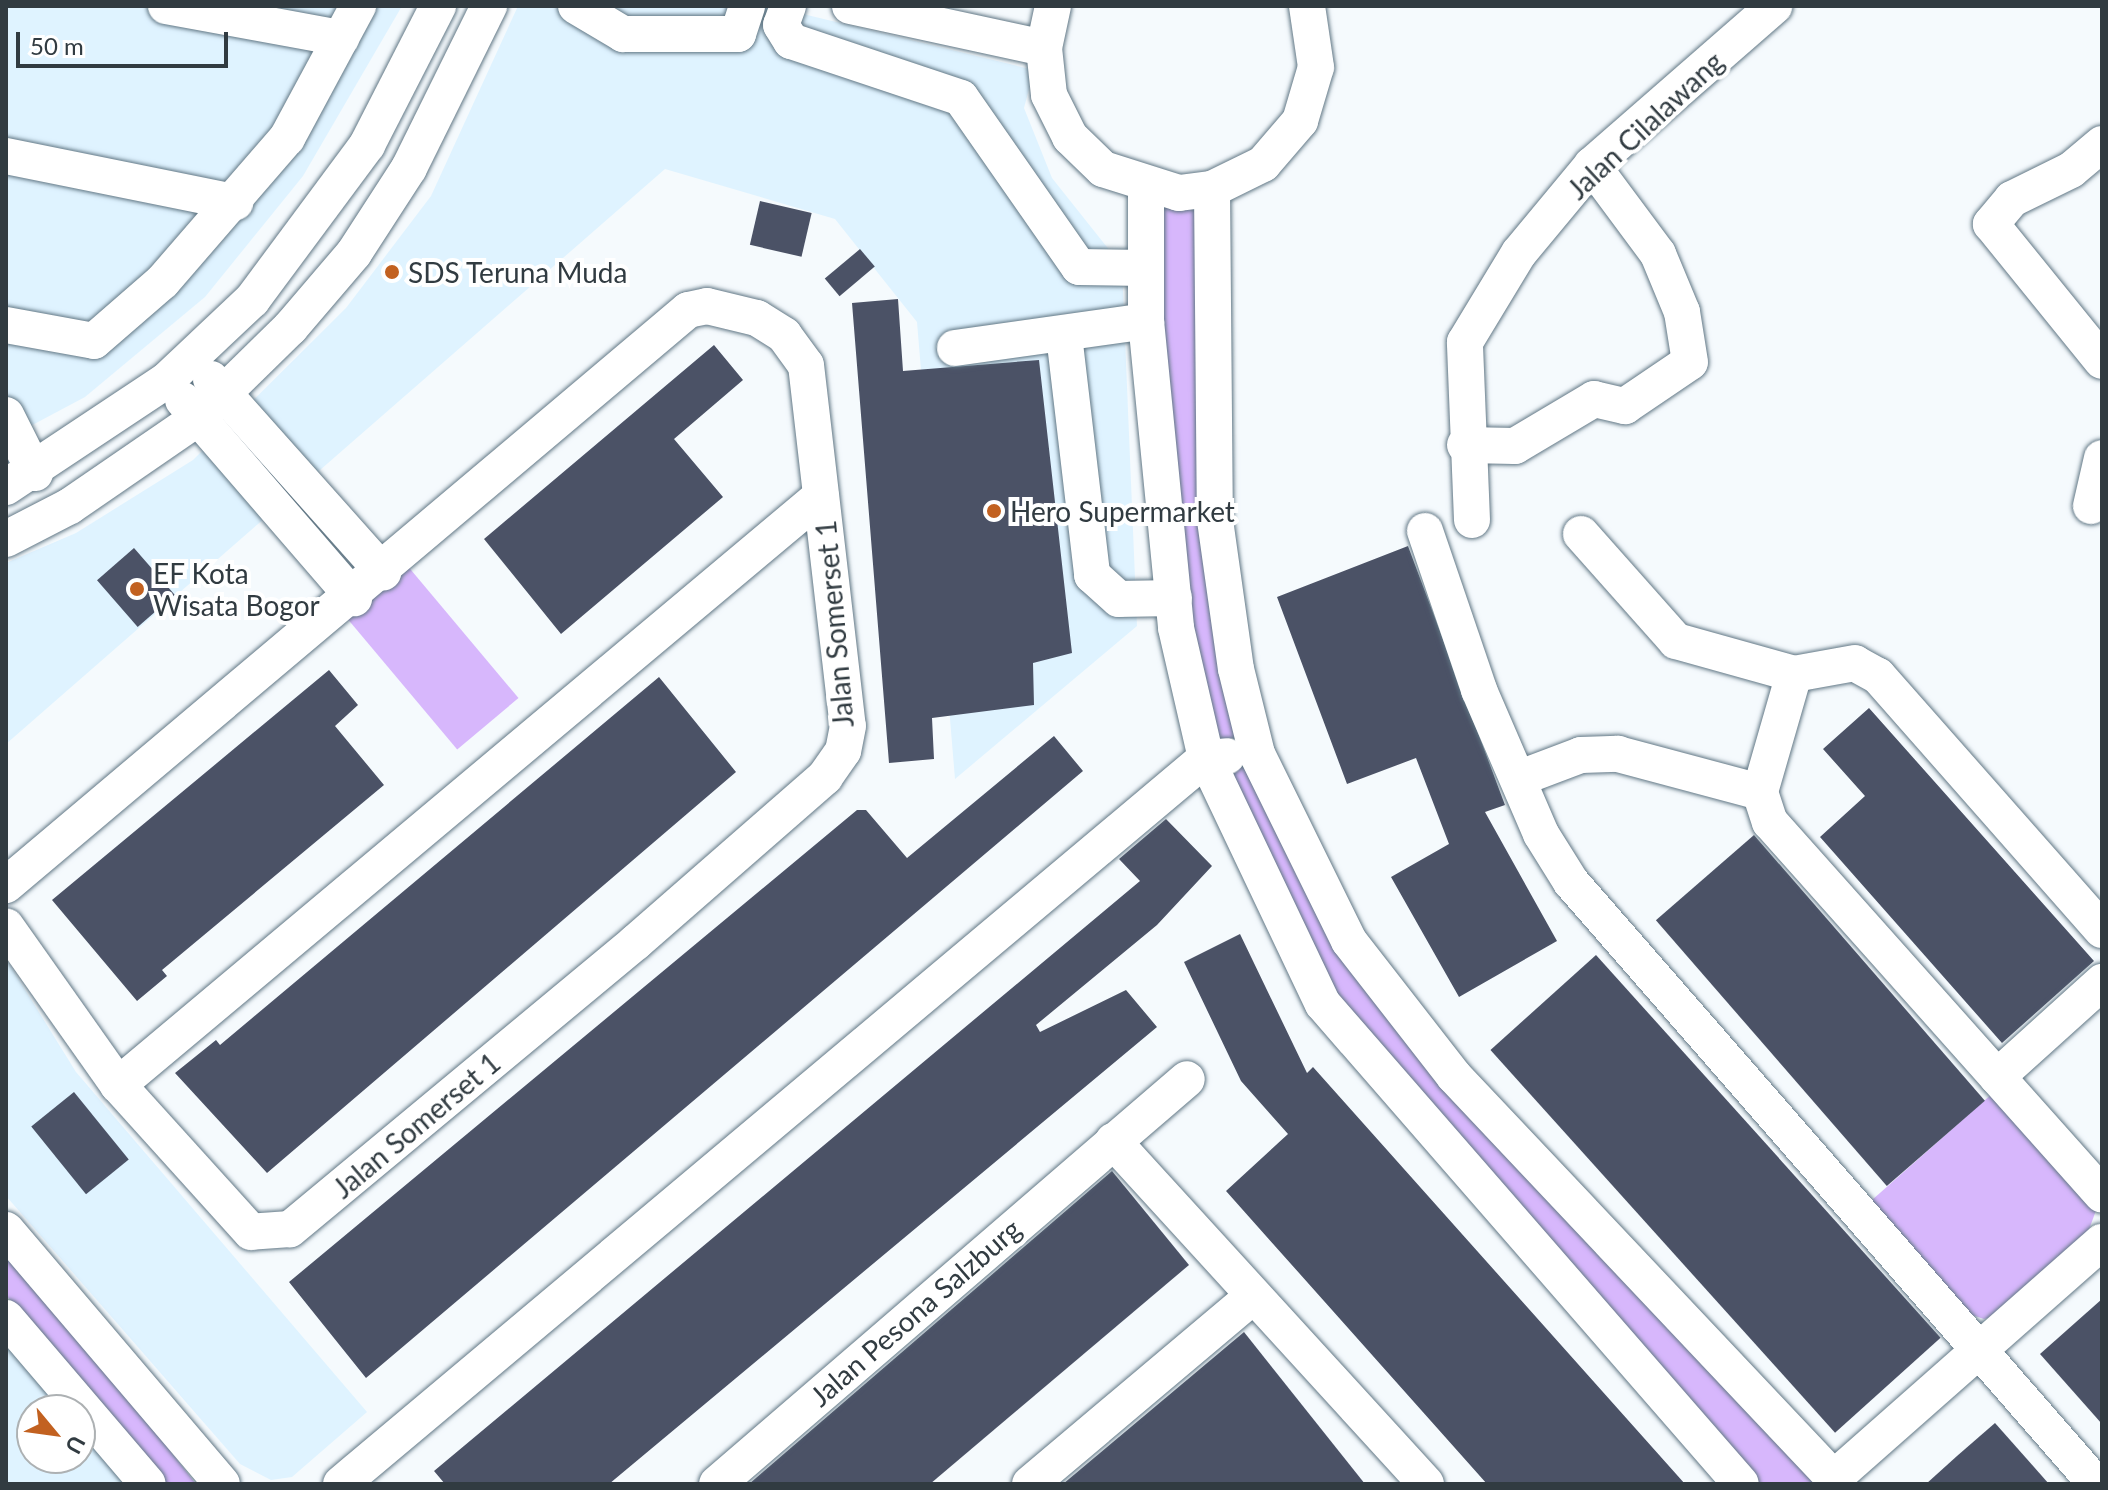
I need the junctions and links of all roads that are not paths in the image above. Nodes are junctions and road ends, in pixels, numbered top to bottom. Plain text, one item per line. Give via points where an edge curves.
1 (166, 6) edge
2 (358, 6) edge
3 (438, 6) edge
4 (489, 6) edge
5 (576, 6) edge
6 (747, 6) edge
7 (788, 6) edge
8 (850, 6) edge
9 (1053, 6) edge
10 (1774, 6) edge
11 (1312, 8) edge
12 (341, 38) junction
13 (1044, 48) junction
14 (2102, 144) edge
15 (6, 156) edge
16 (1592, 165) junction
17 (1146, 188) junction
18 (1212, 189) junction
19 (235, 202) junction
20 (1146, 268) junction
21 (1146, 321) junction
22 (6, 325) edge
23 (1064, 335) junction
24 (955, 348) dead end
25 (2102, 361) edge
26 (180, 369) junction
27 (212, 407) junction
28 (6, 415) edge
29 (1465, 445) junction
30 (2102, 458) edge
31 (20, 480) edge
32 (821, 496) junction
33 (2091, 506) dead end
34 (1472, 520) dead end
35 (1425, 531) dead end
36 (1581, 534) dead end
37 (6, 539) edge
38 (383, 572) junction
39 (354, 598) junction
40 (1174, 598) junction
41 (1794, 674) junction
42 (1257, 754) junction
43 (1206, 758) junction
44 (1520, 778) junction
45 (1760, 792) junction
46 (6, 885) edge
47 (6, 926) edge
48 (2102, 930) edge
49 (2102, 982) edge
50 (1997, 1077) junction
51 (1187, 1079) dead end
52 (118, 1085) junction
53 (1113, 1141) junction
54 (2102, 1194) edge
55 (6, 1230) edge
56 (2102, 1242) edge
57 (1251, 1298) junction
58 (6, 1318) edge
59 (1979, 1352) junction
60 (1836, 1481) edge
61 (148, 1484) edge
62 (222, 1484) edge
63 (341, 1484) edge
64 (717, 1484) edge
65 (1030, 1484) edge
66 (1426, 1484) edge
67 (1741, 1484) edge
68 (2096, 1484) edge

1 - 12 street
2 - 12 street
3 - 26 street via 367,145 311,226
4 - 27 street via 409,168 354,253
5 - 6 street via 623,34 738,34
7 - 20 street via 781,25 791,41 961,98 1079,267
8 - 13 street
9 - 13 street
10 - 16 street, Jalan Cilalawang
11 - 18 street via 1316,67 1300,121 1263,164
12 - 19 street via 287,138
13 - 17 street via 1049,95 1070,137 1103,169
14 - 25 street via 2071,170 1998,209 1991,224
15 - 19 street
16 - 29 street, Jalan Cilalawang via 1519,253 1465,342
16 - 29 street via 1658,254 1682,312 1690,362 1625,406 1594,399 1515,446
17 - 18 street
17 - 20 street
18 - 42 street via 1215,520 1236,669
19 - 22 street via 163,281 94,341
20 - 21 street
21 - 23 street
21 - 40 street
23 - 24 street
23 - 40 street via 1092,575 1119,599
26 - 27 street
26 - 31 street
27 - 37 street via 70,506
27 - 38 street
27 - 39 street
28 - 31 street
29 - 34 street, Jalan Cilalawang
30 - 33 street
32 - 38 street, Jalan Somerset 1 via 806,365 784,335 757,318 707,306 688,310
32 - 52 street
32 - 52 street, Jalan Somerset 1 via 848,726 843,751 825,777 636,942 290,1229 271,1236 251,1232
35 - 44 street via 1479,690
36 - 41 street via 1676,641
38 - 39 street, Jalan Somerset 1
39 - 46 street, Jalan Somerset 1
40 - 43 street
41 - 45 street
41 - 48 street via 1835,662 1855,663 1878,676
42 - 43 street
42 - 60 street via 1349,941 1454,1076
43 - 63 street
43 - 67 street via 1323,1004
44 - 45 street via 1581,755 1618,754
44 - 59 street via 1541,834 1589,904
45 - 50 street via 1770,822
47 - 52 street, Jalan Somerset 1
49 - 50 street
50 - 54 street
51 - 53 street, Jalan Pesona Salzburg
53 - 57 street
53 - 64 street, Jalan Pesona Salzburg
55 - 62 street
56 - 59 street
57 - 65 street
57 - 66 street
58 - 61 street
59 - 60 street
59 - 68 street

